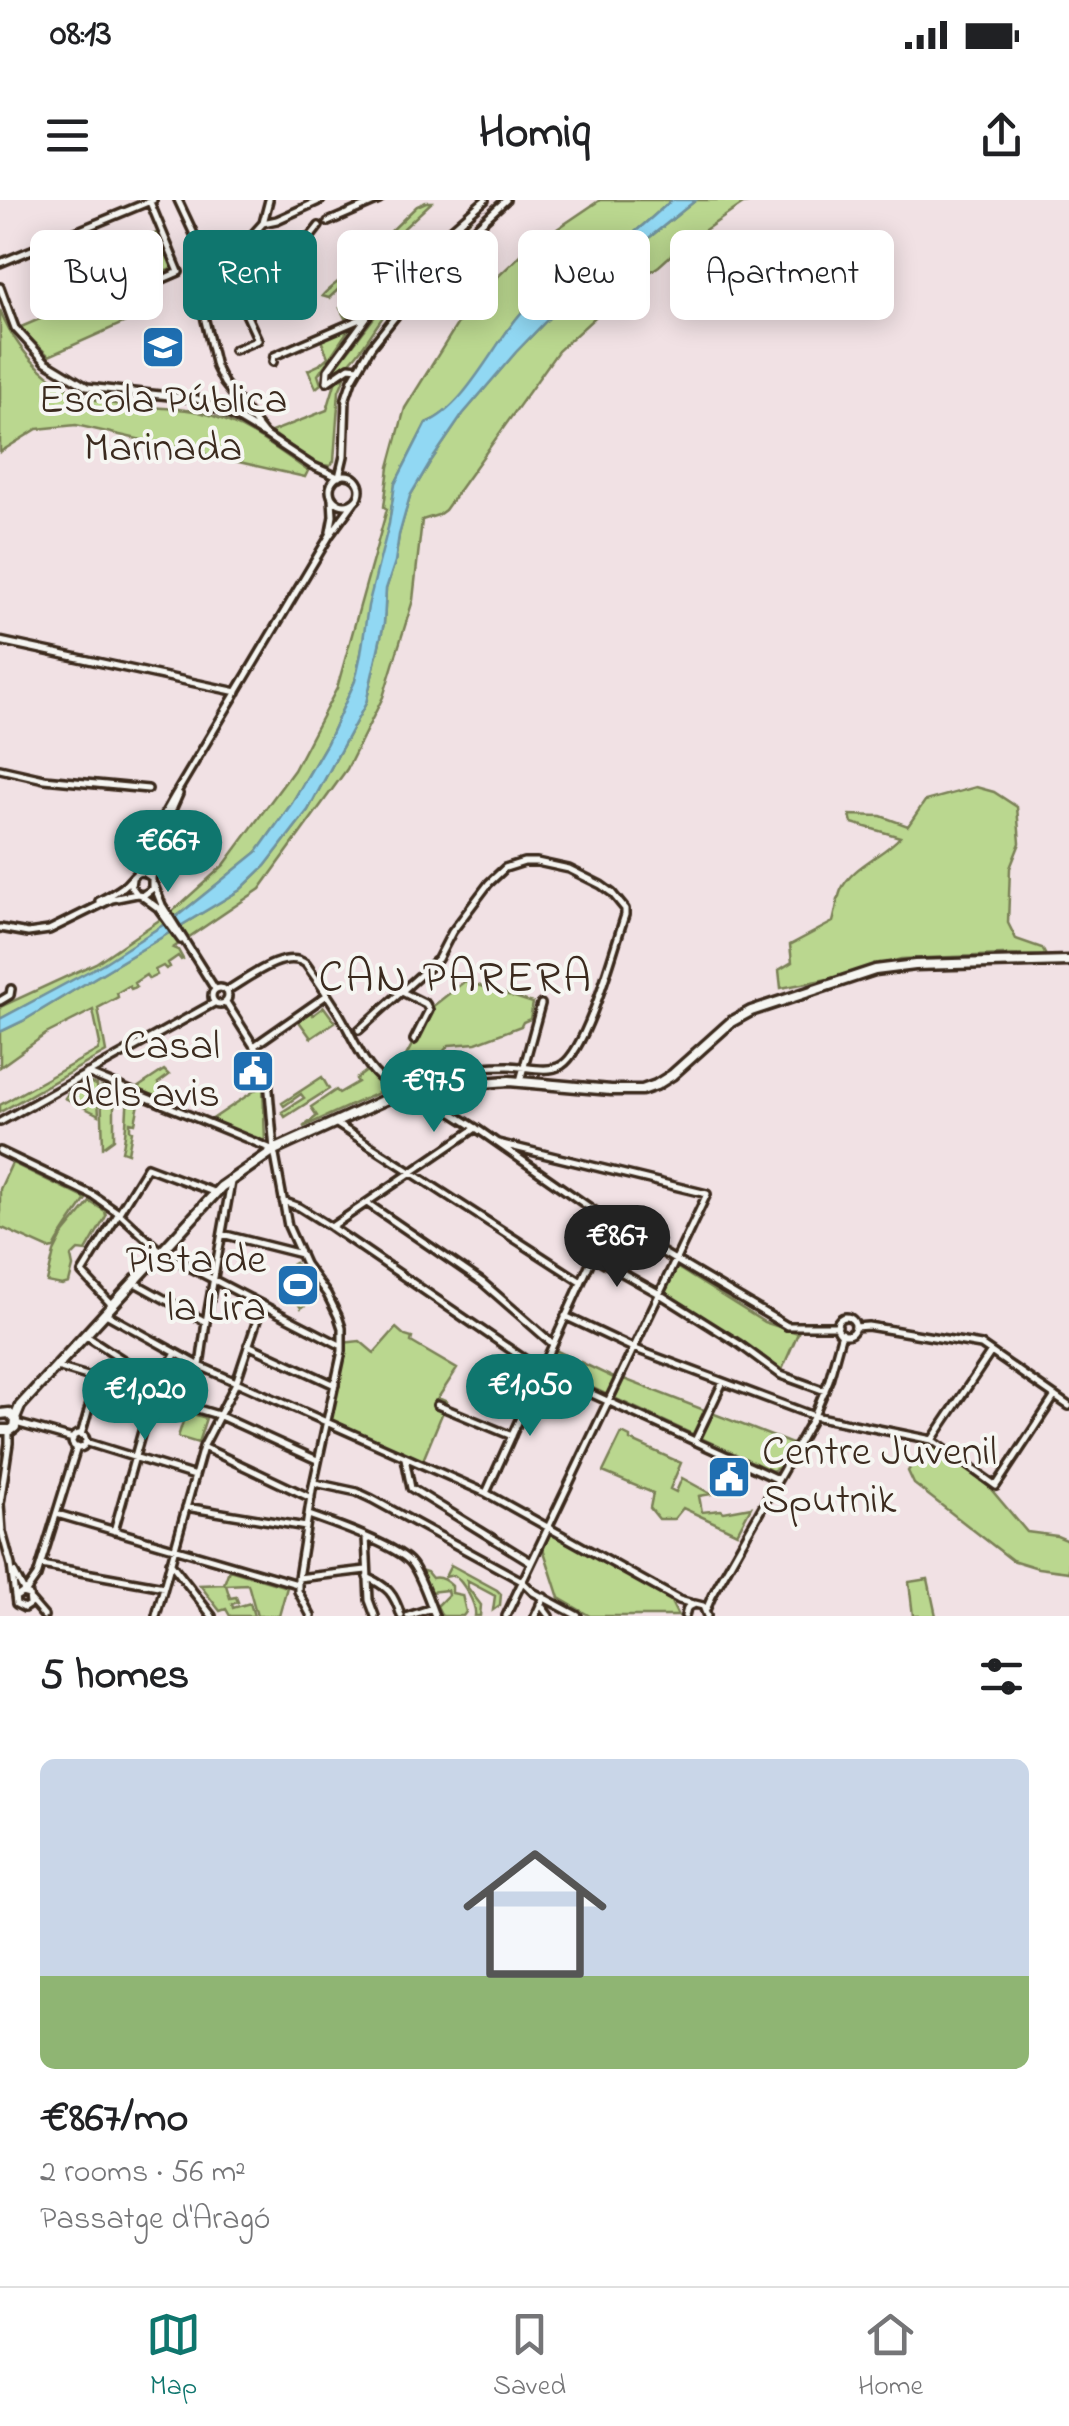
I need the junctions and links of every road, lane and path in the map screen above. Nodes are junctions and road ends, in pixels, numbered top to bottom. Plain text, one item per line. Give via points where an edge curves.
1 (178, 200) edge
2 (269, 200) edge
3 (321, 200) edge
4 (379, 200) edge
5 (484, 200) edge
6 (506, 200) edge
7 (152, 201) edge
8 (473, 212) junction
9 (328, 222) dead end
10 (481, 222) junction
11 (263, 223) junction
12 (319, 226) dead end
13 (80, 230) edge
14 (192, 230) edge
15 (257, 230) edge
16 (316, 230) edge
17 (449, 230) edge
18 (30, 250) edge
19 (0, 263) edge
20 (163, 279) edge
21 (0, 287) edge
22 (205, 320) edge
23 (249, 320) edge
24 (357, 320) edge
25 (364, 320) edge
26 (234, 350) dead end
27 (273, 362) dead end
28 (359, 368) junction
29 (264, 434) junction
30 (344, 456) junction
31 (311, 465) junction
32 (350, 476) junction
33 (338, 477) junction
34 (330, 488) junction
35 (332, 498) junction
36 (355, 501) junction
37 (330, 535) junction
38 (0, 641) edge
39 (237, 692) junction
40 (0, 768) edge
41 (148, 789) dead end
42 (180, 791) junction
43 (142, 855) junction
44 (155, 858) junction
45 (134, 876) junction
46 (153, 880) junction
47 (139, 894) junction
48 (160, 907) junction
49 (90, 908) junction
50 (0, 928) edge
51 (1069, 961) edge
52 (11, 989) dead end
53 (215, 990) junction
54 (226, 991) junction
55 (402, 992) junction
56 (327, 995) junction
57 (0, 1001) edge
58 (214, 1002) junction
59 (226, 1002) junction
60 (541, 1004) dead end
61 (354, 1034) junction
62 (414, 1040) dead end
63 (254, 1046) junction
64 (522, 1067) junction
65 (86, 1073) junction
66 (520, 1081) junction
67 (414, 1088) junction
68 (0, 1122) edge
69 (336, 1122) junction
70 (476, 1128) junction
71 (498, 1144) junction
72 (274, 1150) junction
73 (0, 1151) edge
74 (412, 1171) junction
75 (232, 1179) junction
76 (216, 1193) junction
77 (283, 1202) junction
78 (367, 1202) junction
79 (120, 1214) junction
80 (609, 1221) junction
81 (331, 1227) junction
82 (222, 1234) junction
83 (162, 1254) junction
84 (301, 1254) junction
85 (592, 1256) junction
86 (674, 1259) junction
87 (213, 1280) junction
88 (580, 1281) junction
89 (135, 1283) junction
90 (658, 1293) junction
91 (262, 1305) junction
92 (109, 1310) junction
93 (566, 1316) junction
94 (206, 1322) junction
95 (855, 1327) junction
96 (840, 1330) junction
97 (85, 1335) junction
98 (553, 1344) junction
99 (248, 1345) junction
100 (342, 1346) junction
101 (632, 1348) junction
102 (991, 1352) junction
103 (176, 1353) junction
104 (200, 1366) junction
105 (57, 1367) junction
106 (542, 1371) junction
107 (97, 1380) junction
108 (236, 1382) junction
109 (723, 1382) junction
110 (159, 1383) junction
111 (335, 1384) junction
112 (825, 1391) junction
113 (152, 1396) junction
114 (1055, 1396) junction
115 (608, 1401) junction
116 (436, 1405) dead end
117 (20, 1406) junction
118 (1069, 1406) edge
119 (2, 1413) edge
120 (218, 1415) junction
121 (814, 1416) junction
122 (15, 1420) junction
123 (327, 1424) junction
124 (4, 1430) edge
125 (81, 1434) junction
126 (512, 1436) junction
127 (72, 1439) junction
128 (932, 1440) junction
129 (86, 1442) junction
130 (695, 1442) junction
131 (77, 1447) junction
132 (204, 1447) junction
133 (133, 1458) junction
134 (404, 1458) junction
135 (318, 1460) junction
136 (194, 1476) junction
137 (778, 1480) junction
138 (314, 1483) junction
139 (486, 1494) junction
140 (311, 1498) junction
141 (186, 1507) junction
142 (57, 1514) junction
143 (308, 1515) junction
144 (306, 1527) junction
145 (548, 1528) junction
146 (114, 1531) junction
147 (1, 1532) edge
148 (366, 1537) junction
149 (174, 1548) junction
150 (170, 1562) junction
151 (532, 1562) junction
152 (11, 1565) junction
153 (41, 1566) junction
154 (366, 1573) junction
155 (37, 1576) junction
156 (18, 1578) junction
157 (298, 1581) junction
158 (522, 1582) junction
159 (164, 1588) junction
160 (25, 1593) junction
161 (712, 1596) junction
162 (679, 1600) junction
163 (31, 1601) junction
164 (542, 1601) junction
165 (14, 1603) junction
166 (695, 1604) junction
167 (432, 1608) junction
168 (23, 1611) edge
169 (707, 1613) edge
170 (685, 1614) edge
171 (31, 1616) edge
172 (44, 1616) edge
173 (156, 1616) edge
174 (212, 1616) edge
175 (311, 1616) edge
176 (375, 1616) edge
177 (404, 1616) edge
178 (435, 1616) edge
179 (506, 1616) edge
180 (535, 1616) edge
181 (549, 1616) edge
182 (578, 1616) edge

1 - 14 street
2 - 11 street
3 - 11 street
4 - 9 street
5 - 8 street
6 - 10 street
7 - 13 street
7 - 20 street via 179,272
8 - 10 street
8 - 17 street
10 - 28 street via 438,263
11 - 15 street
12 - 16 street
18 - 19 street
21 - 29 street via 15,328 46,362 87,388 197,399
22 - 29 street via 224,383
23 - 26 street via 258,340
24 - 27 street
25 - 28 street via 328,370 327,382
28 - 30 street via 346,398
29 - 31 street
30 - 32 street
30 - 33 street
31 - 33 street
31 - 34 street
32 - 33 street
32 - 36 street via 359,486
33 - 34 street
34 - 35 street
35 - 36 street via 343,505
35 - 37 street
36 - 37 street
37 - 39 street
38 - 39 street
39 - 42 street
40 - 41 street
42 - 43 street
42 - 44 street
43 - 44 street via 152,852
43 - 45 street
44 - 46 street
45 - 46 street via 144,872
45 - 47 street via 132,888
45 - 49 street
46 - 47 street via 150,892
46 - 48 street
47 - 48 street
47 - 49 street
48 - 53 street
49 - 50 street via 49,930
51 - 66 street via 876,970 751,1011 672,1075 642,1090
52 - 57 street
53 - 54 street
53 - 58 street
54 - 56 street via 284,959 300,959
54 - 59 street
55 - 61 street
55 - 62 street via 429,1010
55 - 64 street via 438,960 452,932 505,868 537,862 601,885 625,915 587,1029 564,1064
56 - 61 street
56 - 63 street
58 - 59 street
58 - 65 street
59 - 63 street
60 - 64 street
61 - 64 street via 385,1082
63 - 72 street via 267,1067
64 - 66 street
65 - 68 street
65 - 72 street
66 - 67 street
67 - 69 street
67 - 70 street
69 - 72 street
69 - 74 street
70 - 71 street
70 - 74 street
71 - 80 street
71 - 86 street via 707,1194
72 - 75 street
72 - 77 street
73 - 79 street
74 - 78 street
74 - 88 street
75 - 76 street
75 - 82 street
76 - 79 street via 147,1167
76 - 83 street
77 - 81 street
77 - 84 street
78 - 81 street
78 - 98 street via 482,1282
79 - 83 street
79 - 92 street via 82,1274
80 - 85 street
80 - 86 street
81 - 106 street
82 - 84 street
82 - 87 street
83 - 87 street
83 - 89 street
84 - 100 street via 337,1315
85 - 88 street
85 - 90 street
86 - 90 street
86 - 96 street via 787,1326
87 - 91 street
87 - 94 street
88 - 93 street
89 - 92 street
89 - 94 street
90 - 101 street
90 - 112 street via 781,1375
91 - 99 street
91 - 100 street
92 - 97 street
92 - 103 street
93 - 98 street
93 - 101 street
94 - 104 street
95 - 96 street via 850,1334
95 - 96 street via 847,1317 839,1321
95 - 102 street via 981,1345
96 - 112 street
97 - 105 street
97 - 110 street
98 - 106 street
99 - 108 street
99 - 111 street
100 - 111 street
101 - 109 street
101 - 115 street
102 - 114 street
102 - 128 street
103 - 104 street
103 - 110 street
104 - 108 street
105 - 107 street
105 - 117 street
106 - 115 street
106 - 126 street
107 - 113 street
107 - 125 street
108 - 120 street
108 - 123 street
109 - 121 street
109 - 130 street
110 - 113 street
111 - 123 street
112 - 121 street
113 - 120 street
113 - 133 street
114 - 118 street
114 - 128 street via 996,1486
115 - 130 street
115 - 145 street
116 - 126 street
117 - 119 street
117 - 122 street
119 - 122 street
120 - 132 street
120 - 135 street
121 - 128 street
121 - 137 street
122 - 124 street
122 - 127 street
123 - 134 street
123 - 135 street
124 - 147 street via 9,1443
125 - 127 street
125 - 129 street
126 - 139 street
127 - 131 street
129 - 131 street
129 - 133 street
130 - 137 street
131 - 142 street
132 - 136 street
132 - 140 street
133 - 136 street
133 - 146 street
134 - 139 street
134 - 151 street via 411,1488
135 - 138 street
136 - 141 street
137 - 161 street
138 - 140 street
138 - 158 street via 372,1499
139 - 145 street
140 - 143 street
141 - 144 street
141 - 149 street
142 - 146 street
142 - 153 street
143 - 144 street
143 - 148 street
144 - 157 street
145 - 151 street
145 - 162 street
146 - 149 street
147 - 152 street
148 - 154 street
148 - 167 street via 412,1563
149 - 150 street
149 - 157 street
150 - 159 street
150 - 174 street
151 - 158 street
152 - 156 street
152 - 165 street
153 - 155 street
153 - 159 street
154 - 157 street
154 - 176 street
154 - 177 street via 386,1586
155 - 156 street
155 - 160 street
156 - 160 street
157 - 175 street
158 - 164 street
158 - 179 street
159 - 173 street
160 - 163 street
160 - 165 street
161 - 166 street
161 - 169 street
162 - 166 street
162 - 170 street
163 - 168 street
163 - 172 street
164 - 180 street
164 - 181 street
164 - 182 street
165 - 168 street
166 - 169 street
166 - 170 street
167 - 177 street
167 - 178 street
168 - 171 street

